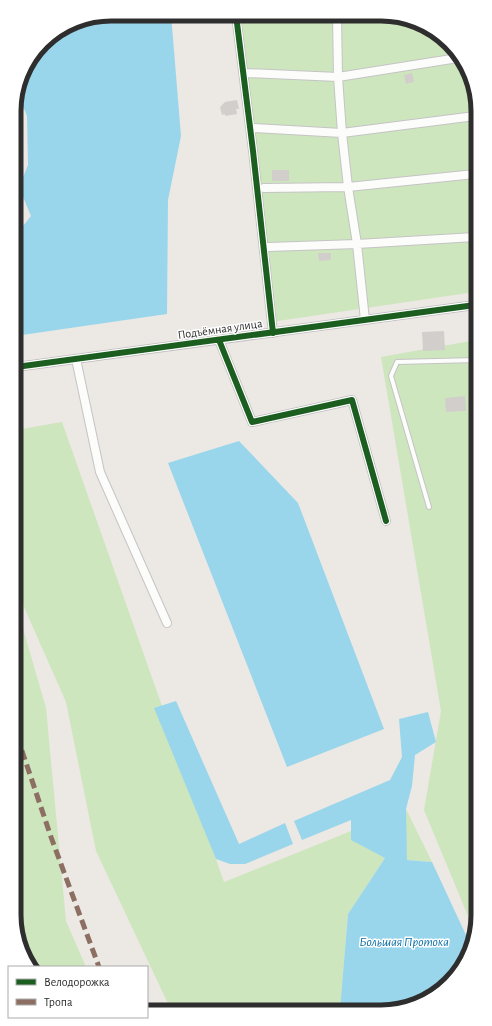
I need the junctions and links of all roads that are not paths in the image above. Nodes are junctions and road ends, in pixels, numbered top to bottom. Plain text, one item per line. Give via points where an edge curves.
1 (237, 21) edge
2 (337, 21) edge
3 (454, 59) edge
4 (246, 73) dead end
5 (338, 77) junction
6 (471, 117) edge
7 (254, 128) dead end
8 (342, 133) junction
9 (471, 174) edge
10 (348, 187) junction
11 (264, 188) dead end
12 (471, 237) edge
13 (357, 244) junction
14 (268, 247) dead end
15 (471, 306) edge
16 (365, 320) junction
17 (273, 332) junction
18 (219, 340) junction
19 (76, 359) junction
20 (471, 360) edge
21 (21, 366) edge
22 (428, 507) dead end
23 (386, 521) dead end
24 (167, 623) dead end

1 - 17 street
2 - 5 street
3 - 5 street
4 - 5 street
5 - 8 street
6 - 8 street
7 - 8 street
8 - 10 street
9 - 10 street
10 - 11 street
10 - 13 street
12 - 13 street
13 - 14 street
13 - 16 street
15 - 16 street, Подъёмная улица
16 - 17 street, Подъёмная улица
17 - 18 street, Подъёмная улица
18 - 19 street, Подъёмная улица
18 - 23 street via 252,422 352,400
19 - 21 street, Подъёмная улица
19 - 24 street via 100,472
20 - 22 lane via 397,362 391,376

